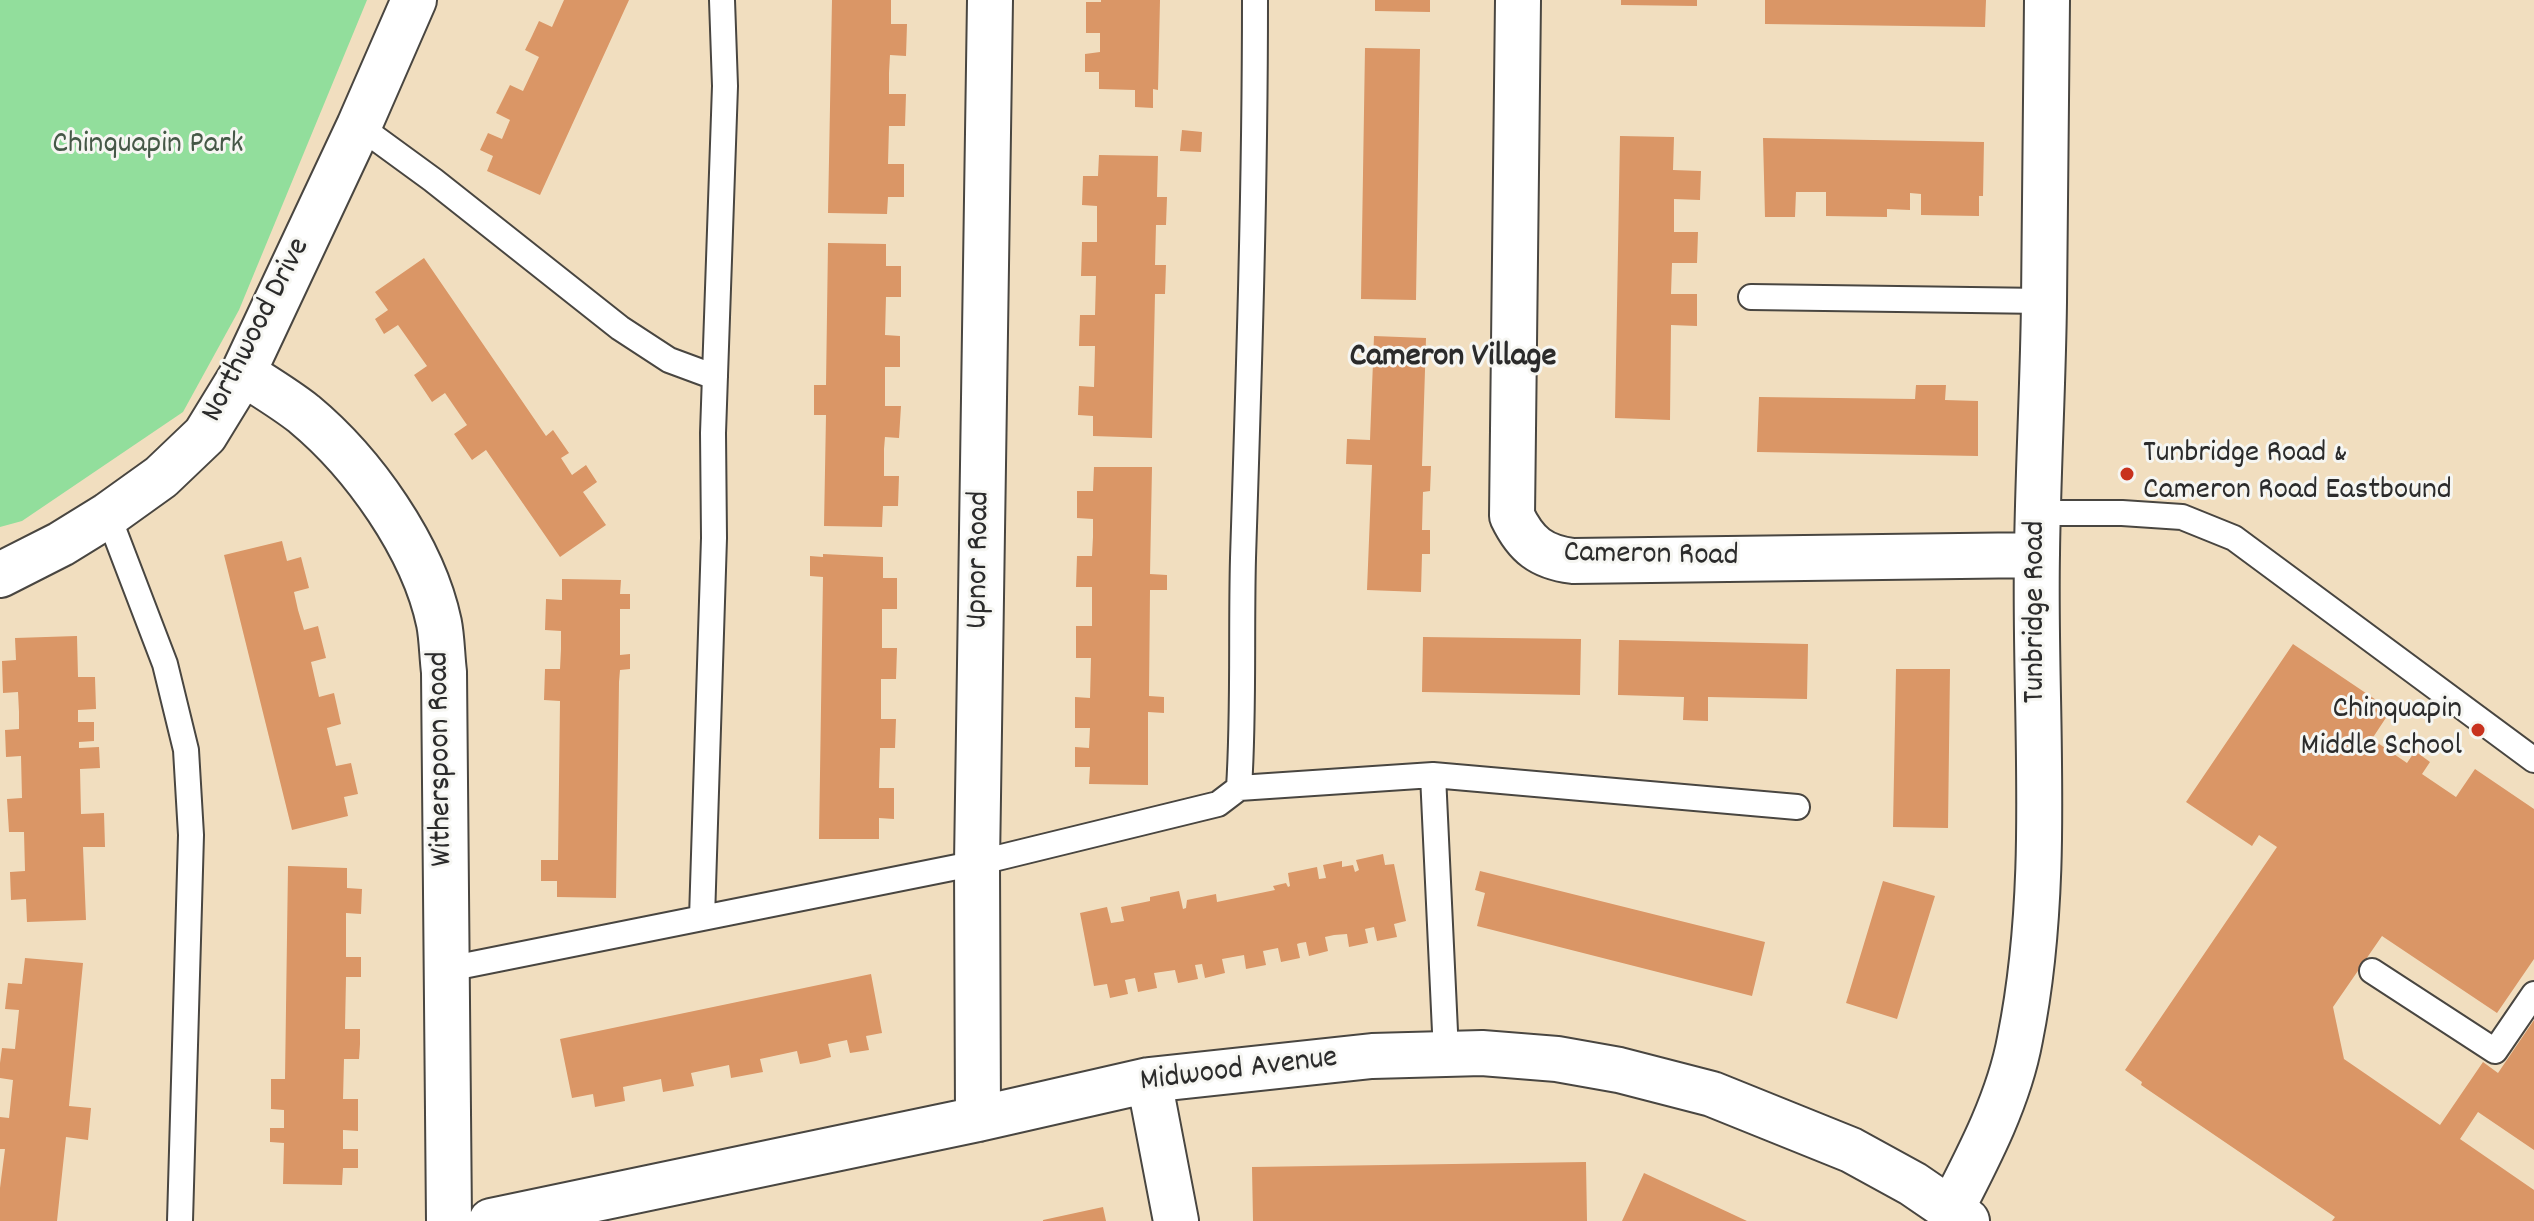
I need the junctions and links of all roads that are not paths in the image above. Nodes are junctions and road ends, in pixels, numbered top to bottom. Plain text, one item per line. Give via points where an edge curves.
1 (414, 0) edge
2 (722, 0) edge
3 (990, 0) edge
4 (1255, 0) edge
5 (1518, 0) edge
6 (2047, 0) edge
7 (359, 126) junction
8 (1751, 297) dead end
9 (2044, 301) junction
10 (243, 373) junction
11 (715, 377) junction
12 (108, 515) junction
13 (2037, 534) junction
14 (0, 575) edge
15 (2534, 760) edge
16 (1433, 775) junction
17 (1239, 788) junction
18 (1797, 807) dead end
19 (977, 863) junction
20 (702, 918) junction
21 (448, 969) junction
22 (2372, 971) dead end
23 (2534, 994) edge
24 (1446, 1053) junction
25 (1149, 1080) junction
26 (978, 1119) junction
27 (1959, 1215) edge
28 (180, 1221) edge
29 (449, 1221) edge
30 (491, 1221) edge
31 (1176, 1221) edge

1 - 7 street, Northwood Drive
2 - 11 lane via 725,86
3 - 19 street, Upnor Road
4 - 17 lane
5 - 13 street, Cameron Road via 1512,516 1531,544 1551,558 1573,561
6 - 9 street, Tunbridge Road
7 - 10 street, Northwood Drive
7 - 11 lane via 620,328 669,360
8 - 9 lane
9 - 13 street, Tunbridge Road
10 - 12 street, Northwood Drive via 205,435 161,477
10 - 21 street, Witherspoon Road via 304,415 351,461 376,492 423,573 439,622 444,672
11 - 20 lane
12 - 14 street, Northwood Drive
12 - 28 lane via 165,664 186,750 191,835
13 - 15 lane via 2122,513 2182,517 2234,538
13 - 27 street, Tunbridge Road via 2038,828 2029,980 2011,1076
16 - 17 lane
16 - 18 lane
16 - 24 lane
17 - 19 lane via 1218,804
19 - 20 lane
19 - 26 street, Upnor Road
20 - 21 lane
21 - 29 street, Witherspoon Road
22 - 23 lane via 2495,1051
24 - 25 street, Midwood Avenue
24 - 27 street, Midwood Avenue via 1557,1059 1712,1094 1851,1150
25 - 26 street, Midwood Avenue
25 - 31 street
26 - 30 street, Midwood Avenue

